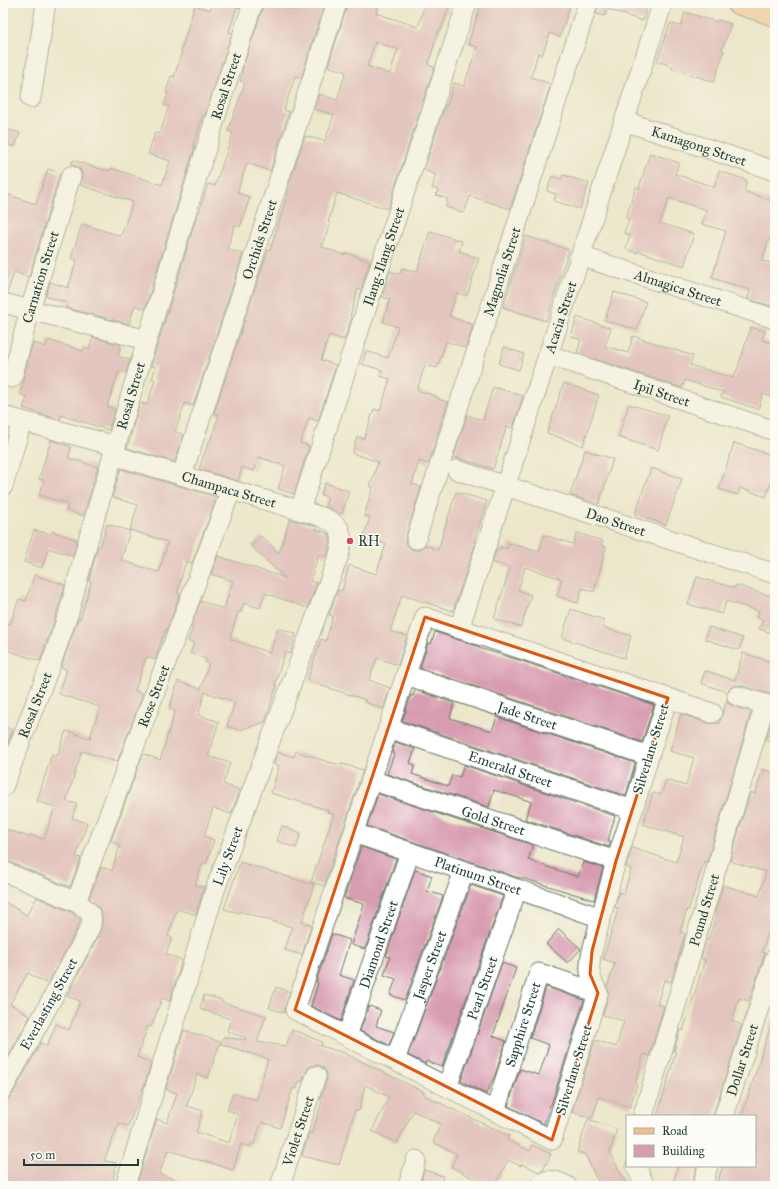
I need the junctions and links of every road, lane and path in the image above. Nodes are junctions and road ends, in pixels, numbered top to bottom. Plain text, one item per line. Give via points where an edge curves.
1 (46, 3) edge
2 (253, 3) edge
3 (337, 3) edge
4 (467, 3) edge
5 (588, 3) edge
6 (738, 3) edge
7 (662, 5) dead end
8 (775, 15) edge
9 (31, 98) dead end
10 (624, 121) junction
11 (775, 170) edge
12 (72, 176) dead end
13 (580, 256) junction
14 (3, 303) edge
15 (30, 310) junction
16 (775, 319) edge
17 (147, 340) junction
18 (549, 355) junction
19 (12, 378) dead end
20 (3, 416) edge
21 (22, 421) junction
22 (775, 431) edge
23 (114, 450) junction
24 (457, 470) dead end
25 (182, 475) junction
26 (3, 486) edge
27 (505, 486) junction
28 (231, 490) junction
29 (300, 510) junction
30 (340, 530) joint
31 (416, 539) dead end
32 (775, 574) edge
33 (459, 629) junction
34 (406, 675) junction
35 (737, 696) dead end
36 (668, 698) junction
37 (770, 706) edge
38 (712, 713) dead end
39 (388, 728) junction
40 (649, 756) junction
41 (371, 780) junction
42 (3, 787) edge
43 (633, 810) junction
44 (354, 833) junction
45 (410, 852) junction
46 (616, 861) junction
47 (3, 871) edge
48 (464, 871) junction
49 (517, 889) junction
50 (76, 902) junction
51 (601, 918) junction
52 (775, 958) edge
53 (598, 993) junction
54 (347, 1036) junction
55 (395, 1060) junction
56 (316, 1076) dead end
57 (447, 1087) junction
58 (3, 1089) edge
59 (495, 1111) junction
60 (643, 1115) edge
61 (724, 1115) edge
62 (416, 1160) dead end
63 (636, 1167) edge
64 (708, 1167) edge
65 (125, 1186) edge
66 (280, 1186) edge
67 (408, 1186) edge
68 (539, 1186) edge
69 (567, 1186) edge
70 (645, 1186) edge
71 (702, 1186) edge

1 - 9 street
2 - 17 street, Rosal Street
3 - 25 street, Orchids Street
4 - 29 street, Ilang-Ilang Street
5 - 31 street, Magnolia Street
6 - 8 main road
7 - 10 street, Acacia Street
10 - 11 street, Kamagong Street
10 - 13 street, Acacia Street
12 - 15 street, Carnation Street
13 - 16 street, Almagica Street
13 - 18 street, Acacia Street
14 - 15 street
15 - 17 street
15 - 19 street, Carnation Street
17 - 23 street, Rosal Street
18 - 22 street, Ipil Street
18 - 27 street, Acacia Street
20 - 21 street, Champaca Street
21 - 23 street, Champaca Street
21 - 26 street
23 - 25 street, Champaca Street
23 - 42 street, Rosal Street via 54,658
24 - 27 street, Dao Street
25 - 28 street, Champaca Street
27 - 32 street, Dao Street
27 - 33 street, Acacia Street
28 - 29 street, Champaca Street
28 - 50 street, Rose Street
29 - 30 street, Champaca Street via 326,519
30 - 65 street, Lily Street via 342,542 339,555 215,890
33 - 34 street, Silverlane Street via 425,617
33 - 36 street, Silverlane Street
34 - 39 street, Silverlane Street
34 - 40 street, Jade Street
35 - 37 street
36 - 38 street
36 - 40 street, Silverlane Street
37 - 60 street, Pound Street
39 - 41 street, Silverlane Street
39 - 43 street, Emerald Street
40 - 43 street, Silverlane Street
41 - 44 street, Silverlane Street
41 - 46 street, Gold Street
43 - 46 street, Silverlane Street
44 - 45 street, Platinum Street
44 - 54 street, Silverlane Street via 295,1010
45 - 48 street, Platinum Street
45 - 54 street, Diamond Street
46 - 51 street, Silverlane Street
47 - 50 street
48 - 49 street, Platinum Street
48 - 55 street, Jasper Street
49 - 51 street, Platinum Street
49 - 57 street, Pearl Street
50 - 58 street, Everlasting Street via 90,913 90,928
51 - 53 street, Silverlane Street via 590,960 590,974
52 - 61 street, Dollar Street
53 - 59 street, Sapphire Street via 539,973
53 - 59 street, Silverlane Street via 552,1140
54 - 55 street, Silverlane Street
55 - 57 street, Silverlane Street
56 - 66 street, Violet Street
57 - 59 street, Silverlane Street
62 - 67 street
63 - 70 street
64 - 71 street
68 - 69 street via 547,1180 558,1181

